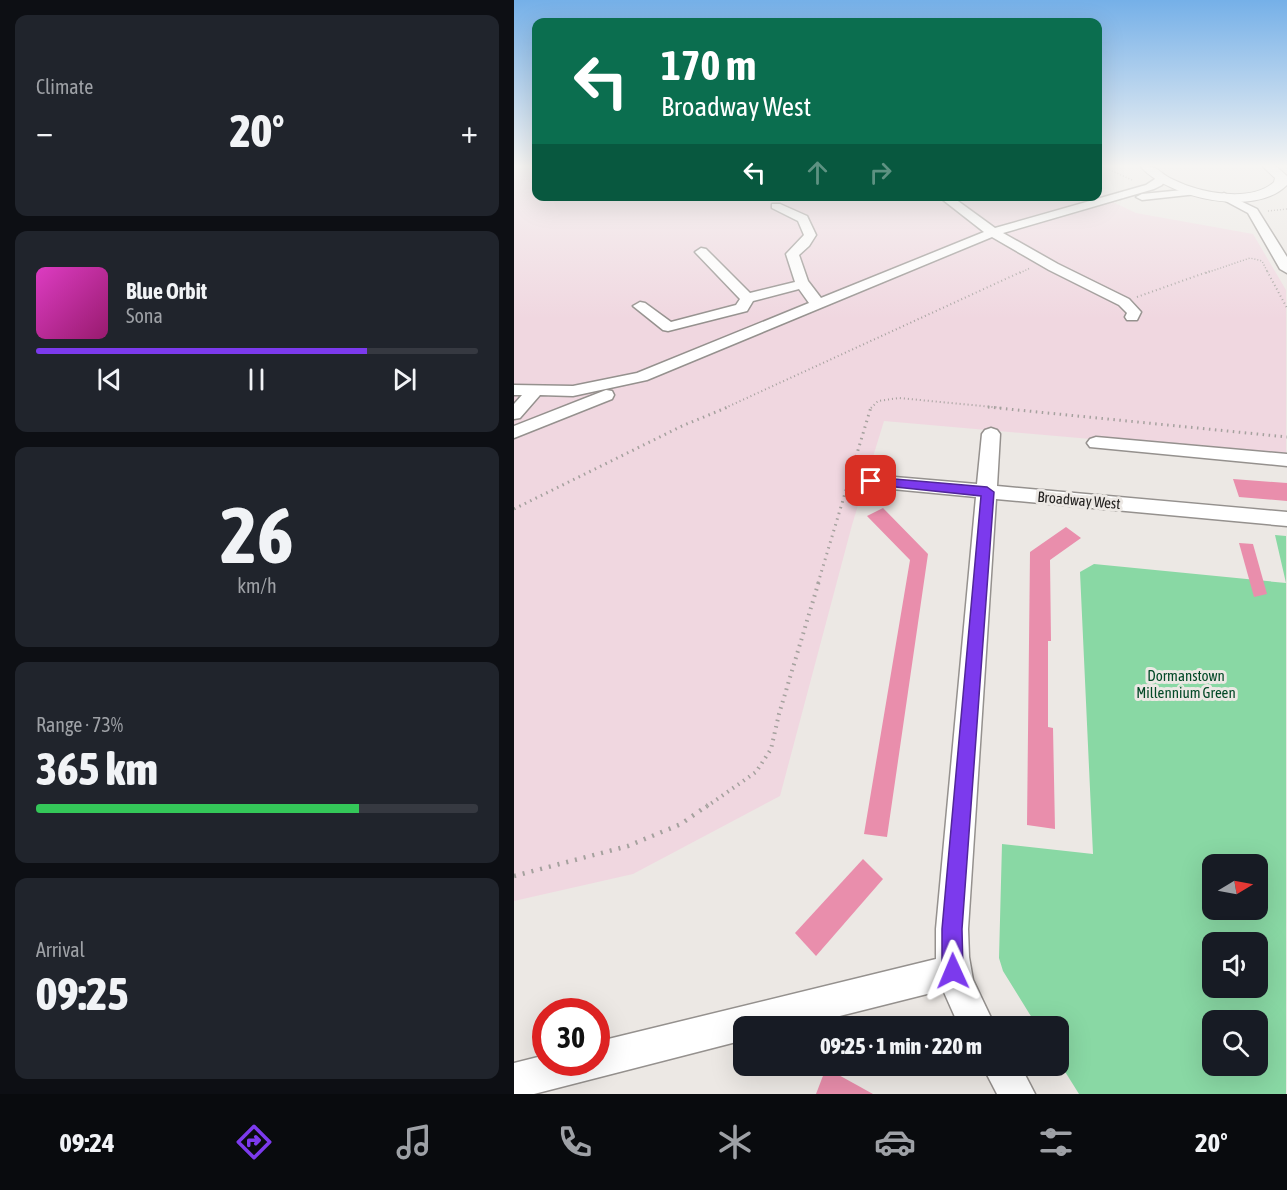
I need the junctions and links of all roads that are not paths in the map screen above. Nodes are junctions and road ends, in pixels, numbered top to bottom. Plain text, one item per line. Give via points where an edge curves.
1 (799, 217) edge
2 (970, 217) edge
3 (1042, 217) edge
4 (1046, 217) edge
5 (1256, 217) edge
6 (1039, 218) junction
7 (991, 233) junction
8 (701, 252) dead end
9 (1286, 269) edge
10 (803, 284) junction
11 (747, 298) junction
12 (820, 304) junction
13 (640, 306) dead end
14 (1132, 317) dead end
15 (641, 377) junction
16 (514, 390) edge
17 (534, 392) junction
18 (514, 414) edge
19 (514, 432) edge
20 (991, 434) dead end
21 (1096, 443) dead end
22 (1286, 460) edge
23 (871, 481) dead end
24 (987, 492) junction
25 (1286, 519) edge
26 (953, 971) junction
27 (972, 1016) edge
28 (610, 1057) edge
29 (534, 1076) edge
30 (1006, 1076) edge
31 (514, 1081) edge
32 (1017, 1094) edge

1 - 10 street via 810,235 792,254
2 - 7 street
3 - 6 street
4 - 6 street
5 - 9 street
6 - 7 street
7 - 12 street
7 - 14 street via 1124,302 1134,312
8 - 11 street
10 - 11 street
10 - 12 street via 810,298
11 - 13 street via 742,308 668,327
12 - 15 street
15 - 17 street via 574,392
15 - 19 street
16 - 17 street
17 - 18 street
20 - 24 street
21 - 22 street
23 - 24 street, Broadway West
24 - 25 street, Broadway West
24 - 26 street via 952,929
26 - 27 street
26 - 28 street
29 - 31 street
30 - 32 street

